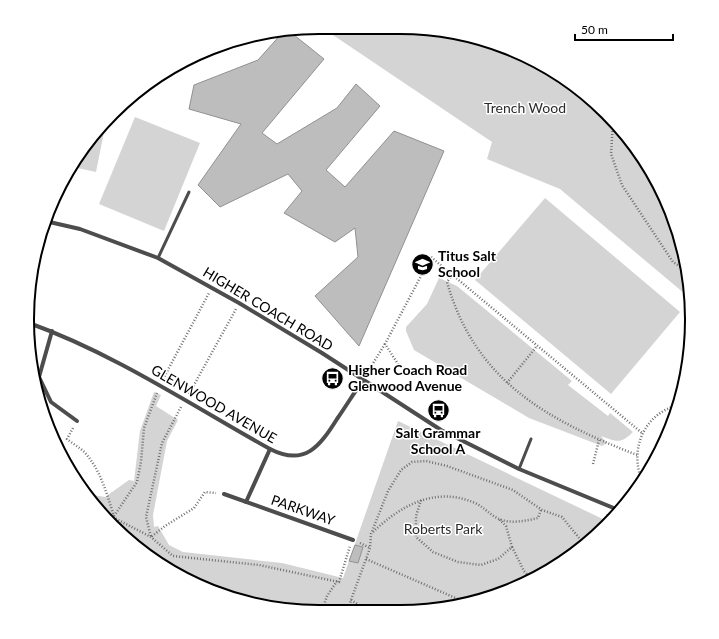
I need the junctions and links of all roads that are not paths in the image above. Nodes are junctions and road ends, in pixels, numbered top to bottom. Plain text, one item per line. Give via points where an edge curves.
1 (189, 192) dead end
2 (51, 223) edge
3 (158, 258) junction
4 (34, 325) edge
5 (52, 331) junction
6 (39, 376) edge
7 (40, 380) edge
8 (363, 380) junction
9 (77, 421) road end
10 (532, 440) dead end
11 (270, 449) junction
12 (519, 469) junction
13 (224, 494) road end
14 (246, 502) junction
15 (614, 508) edge
16 (353, 540) road end

1 - 3 lane
2 - 3 street, HIGHER COACH ROAD via 80,230
3 - 8 street, HIGHER COACH ROAD via 239,303
4 - 5 street, GLENWOOD AVENUE
5 - 6 street
5 - 11 street, GLENWOOD AVENUE via 122,364
7 - 9 street via 51,402
8 - 11 street, GLENWOOD AVENUE via 323,442 317,447 295,456
8 - 12 street, HIGHER COACH ROAD via 441,430
10 - 12 lane
11 - 14 street
12 - 15 street, HIGHER COACH ROAD
13 - 14 street, PARKWAY
14 - 16 street, PARKWAY

